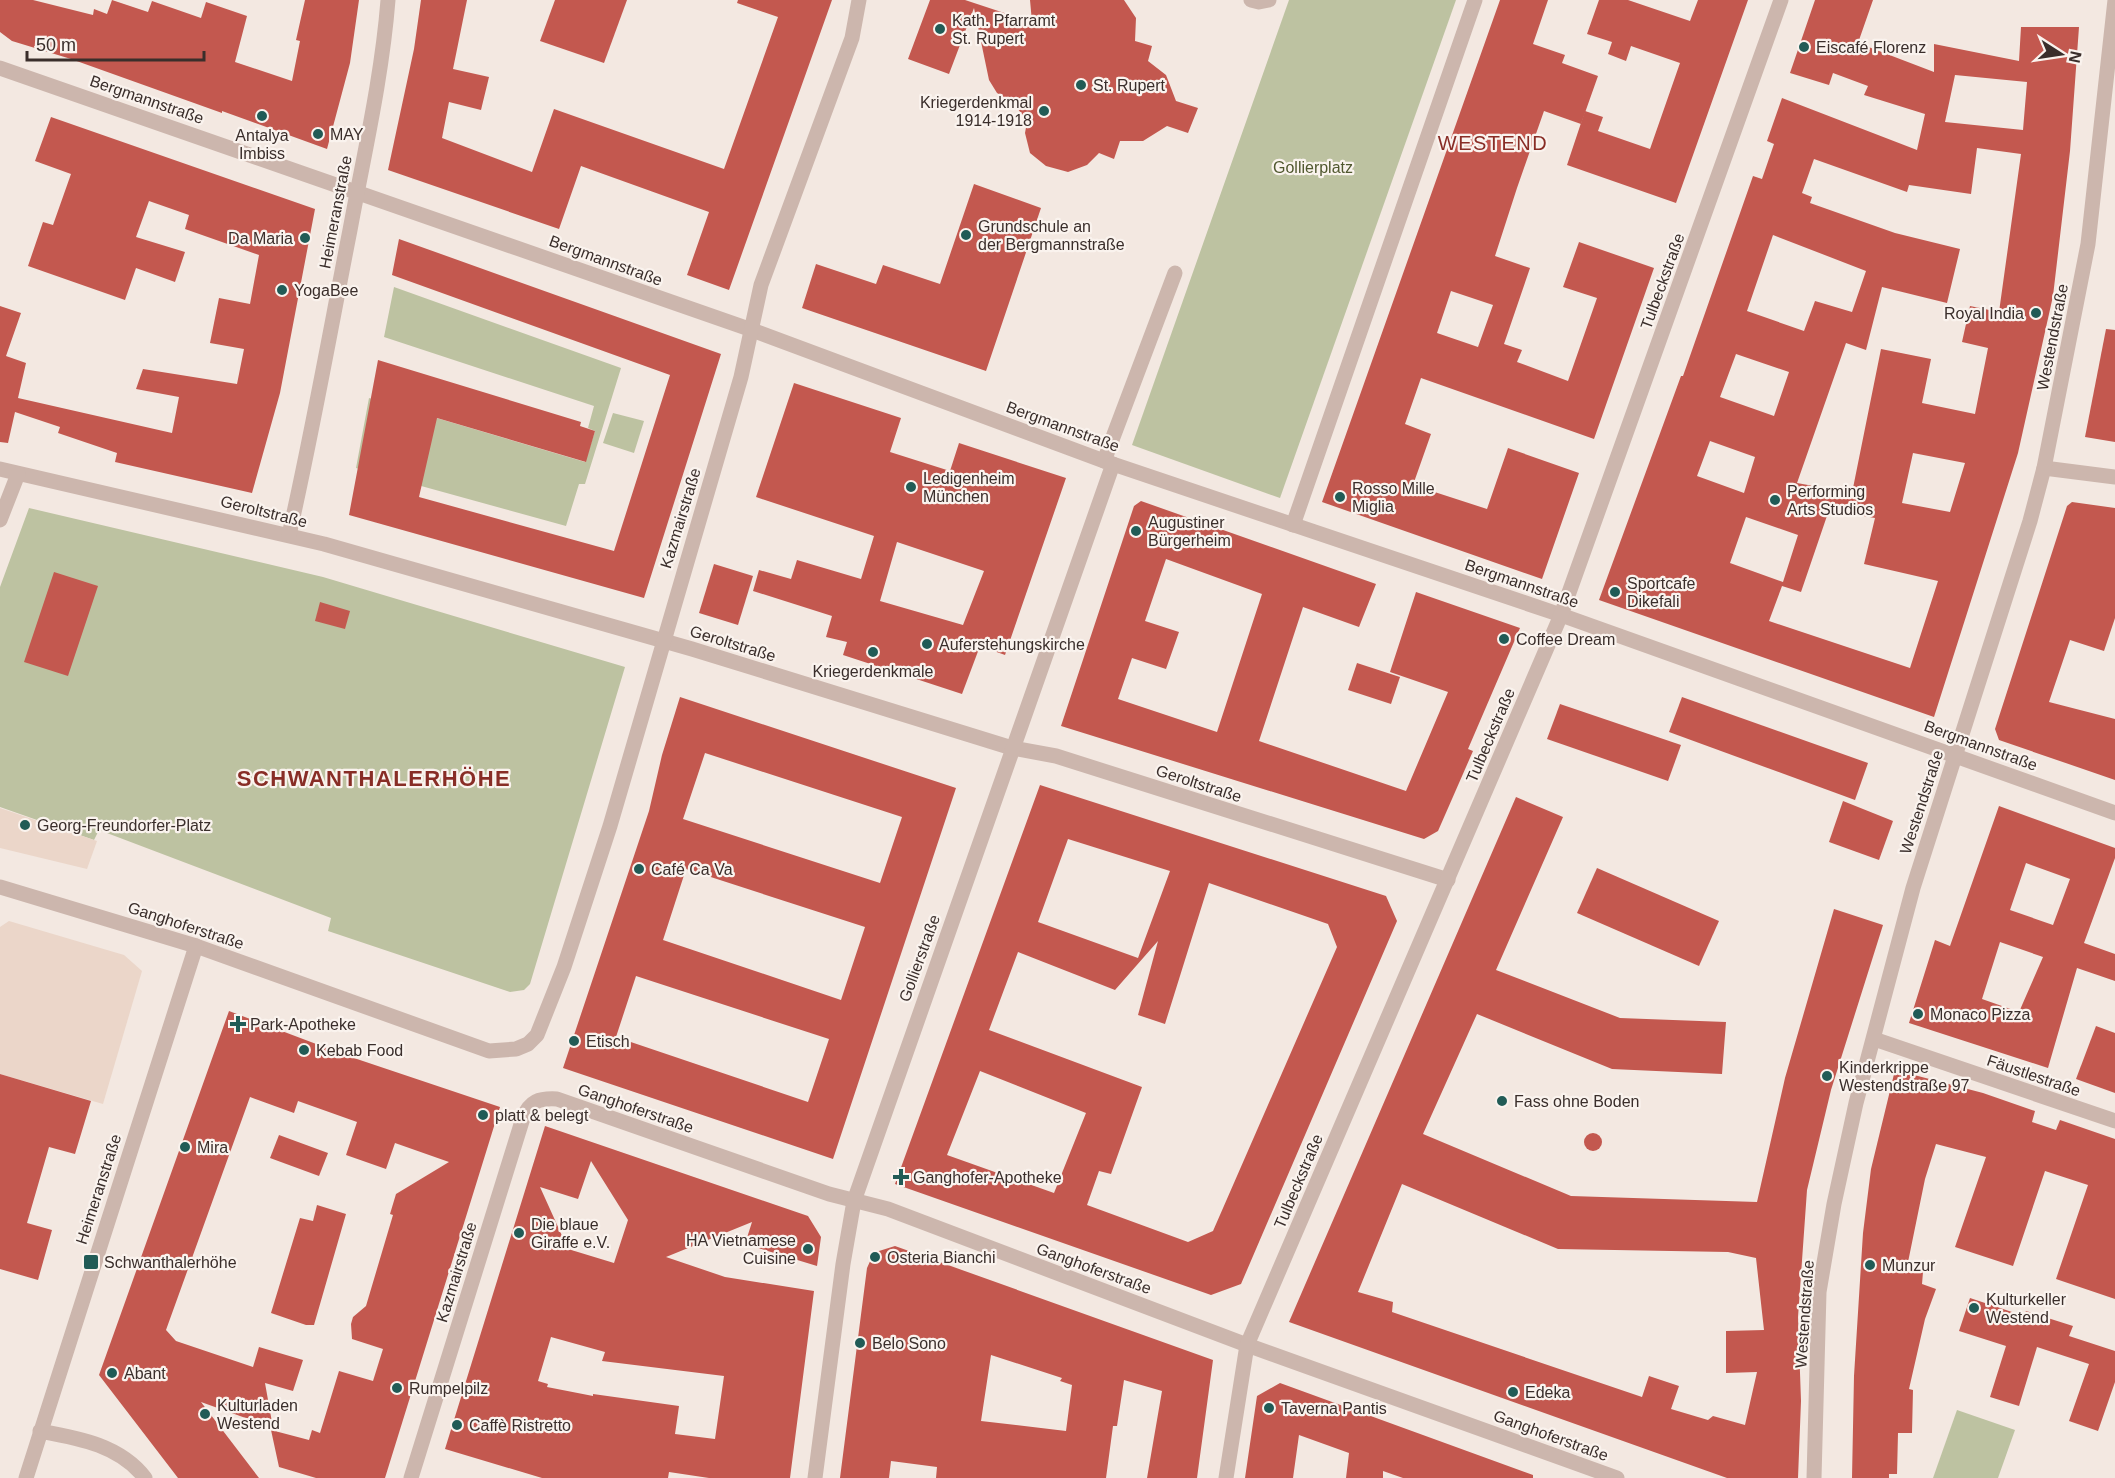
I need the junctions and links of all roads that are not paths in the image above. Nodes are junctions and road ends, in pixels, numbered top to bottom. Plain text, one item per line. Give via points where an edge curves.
1 (387, 0) edge
2 (859, 0) edge
3 (1475, 0) edge
4 (1781, 0) edge
5 (2115, 0) edge
6 (0, 68) edge
7 (357, 190) junction
8 (1175, 273) dead end
9 (752, 330) junction
10 (1108, 462) junction
11 (2044, 468) junction
12 (0, 469) edge
13 (18, 474) junction
14 (2115, 477) edge
15 (0, 520) edge
16 (1293, 525) junction
17 (289, 535) junction
18 (1561, 615) junction
19 (662, 641) junction
20 (1012, 748) junction
21 (1955, 754) junction
22 (2115, 813) edge
23 (1448, 880) junction
24 (0, 887) edge
25 (196, 946) junction
26 (1874, 1039) junction
27 (528, 1044) joint
28 (556, 1099) joint
29 (2115, 1121) edge
30 (854, 1201) junction
31 (1247, 1345) junction
32 (40, 1431) junction
33 (26, 1478) edge
34 (145, 1478) edge
35 (411, 1478) edge
36 (815, 1478) edge
37 (1226, 1478) edge
38 (1616, 1478) edge
39 (1814, 1478) edge

1 - 7 street, Heimeranstraße via 385,40
2 - 9 street, Kazmairstraße via 852,38 761,285
3 - 16 street
4 - 18 street, Tulbeckstraße
5 - 11 street, Westendstraße via 2088,244
6 - 7 street, Bergmannstraße
7 - 9 street, Bergmannstraße
7 - 17 street, Heimeranstraße
8 - 10 street
9 - 10 street, Bergmannstraße
9 - 19 street, Kazmairstraße
10 - 16 street, Bergmannstraße
10 - 20 street, Gollierstraße
11 - 14 street
11 - 21 street, Westendstraße
12 - 13 street, Geroltstraße
13 - 15 street
13 - 17 street, Geroltstraße
16 - 18 street, Bergmannstraße
17 - 19 street, Geroltstraße
18 - 21 street, Bergmannstraße
18 - 23 street, Tulbeckstraße
19 - 20 street, Geroltstraße
19 - 27 street, Kazmairstraße via 610,826 571,944 537,1035
20 - 23 street, Geroltstraße via 1056,756
20 - 30 street, Gollierstraße
21 - 22 street, Bergmannstraße
21 - 26 street, Westendstraße via 1913,888
23 - 31 street, Tulbeckstraße
24 - 25 street, Ganghoferstraße
25 - 27 street, Ganghoferstraße via 489,1051 502,1052
25 - 32 street, Heimeranstraße
26 - 29 street, Fäustlestraße
26 - 39 street, Westendstraße via 1840,1175 1820,1292
28 - 30 street, Ganghoferstraße
28 - 35 street, Kazmairstraße via 537,1100 523,1118
30 - 31 street, Ganghoferstraße via 888,1209
30 - 36 street, Gollierstraße
31 - 37 street, Tulbeckstraße
31 - 38 street, Ganghoferstraße
32 - 33 street, Heimeranstraße
32 - 34 street via 117,1452

